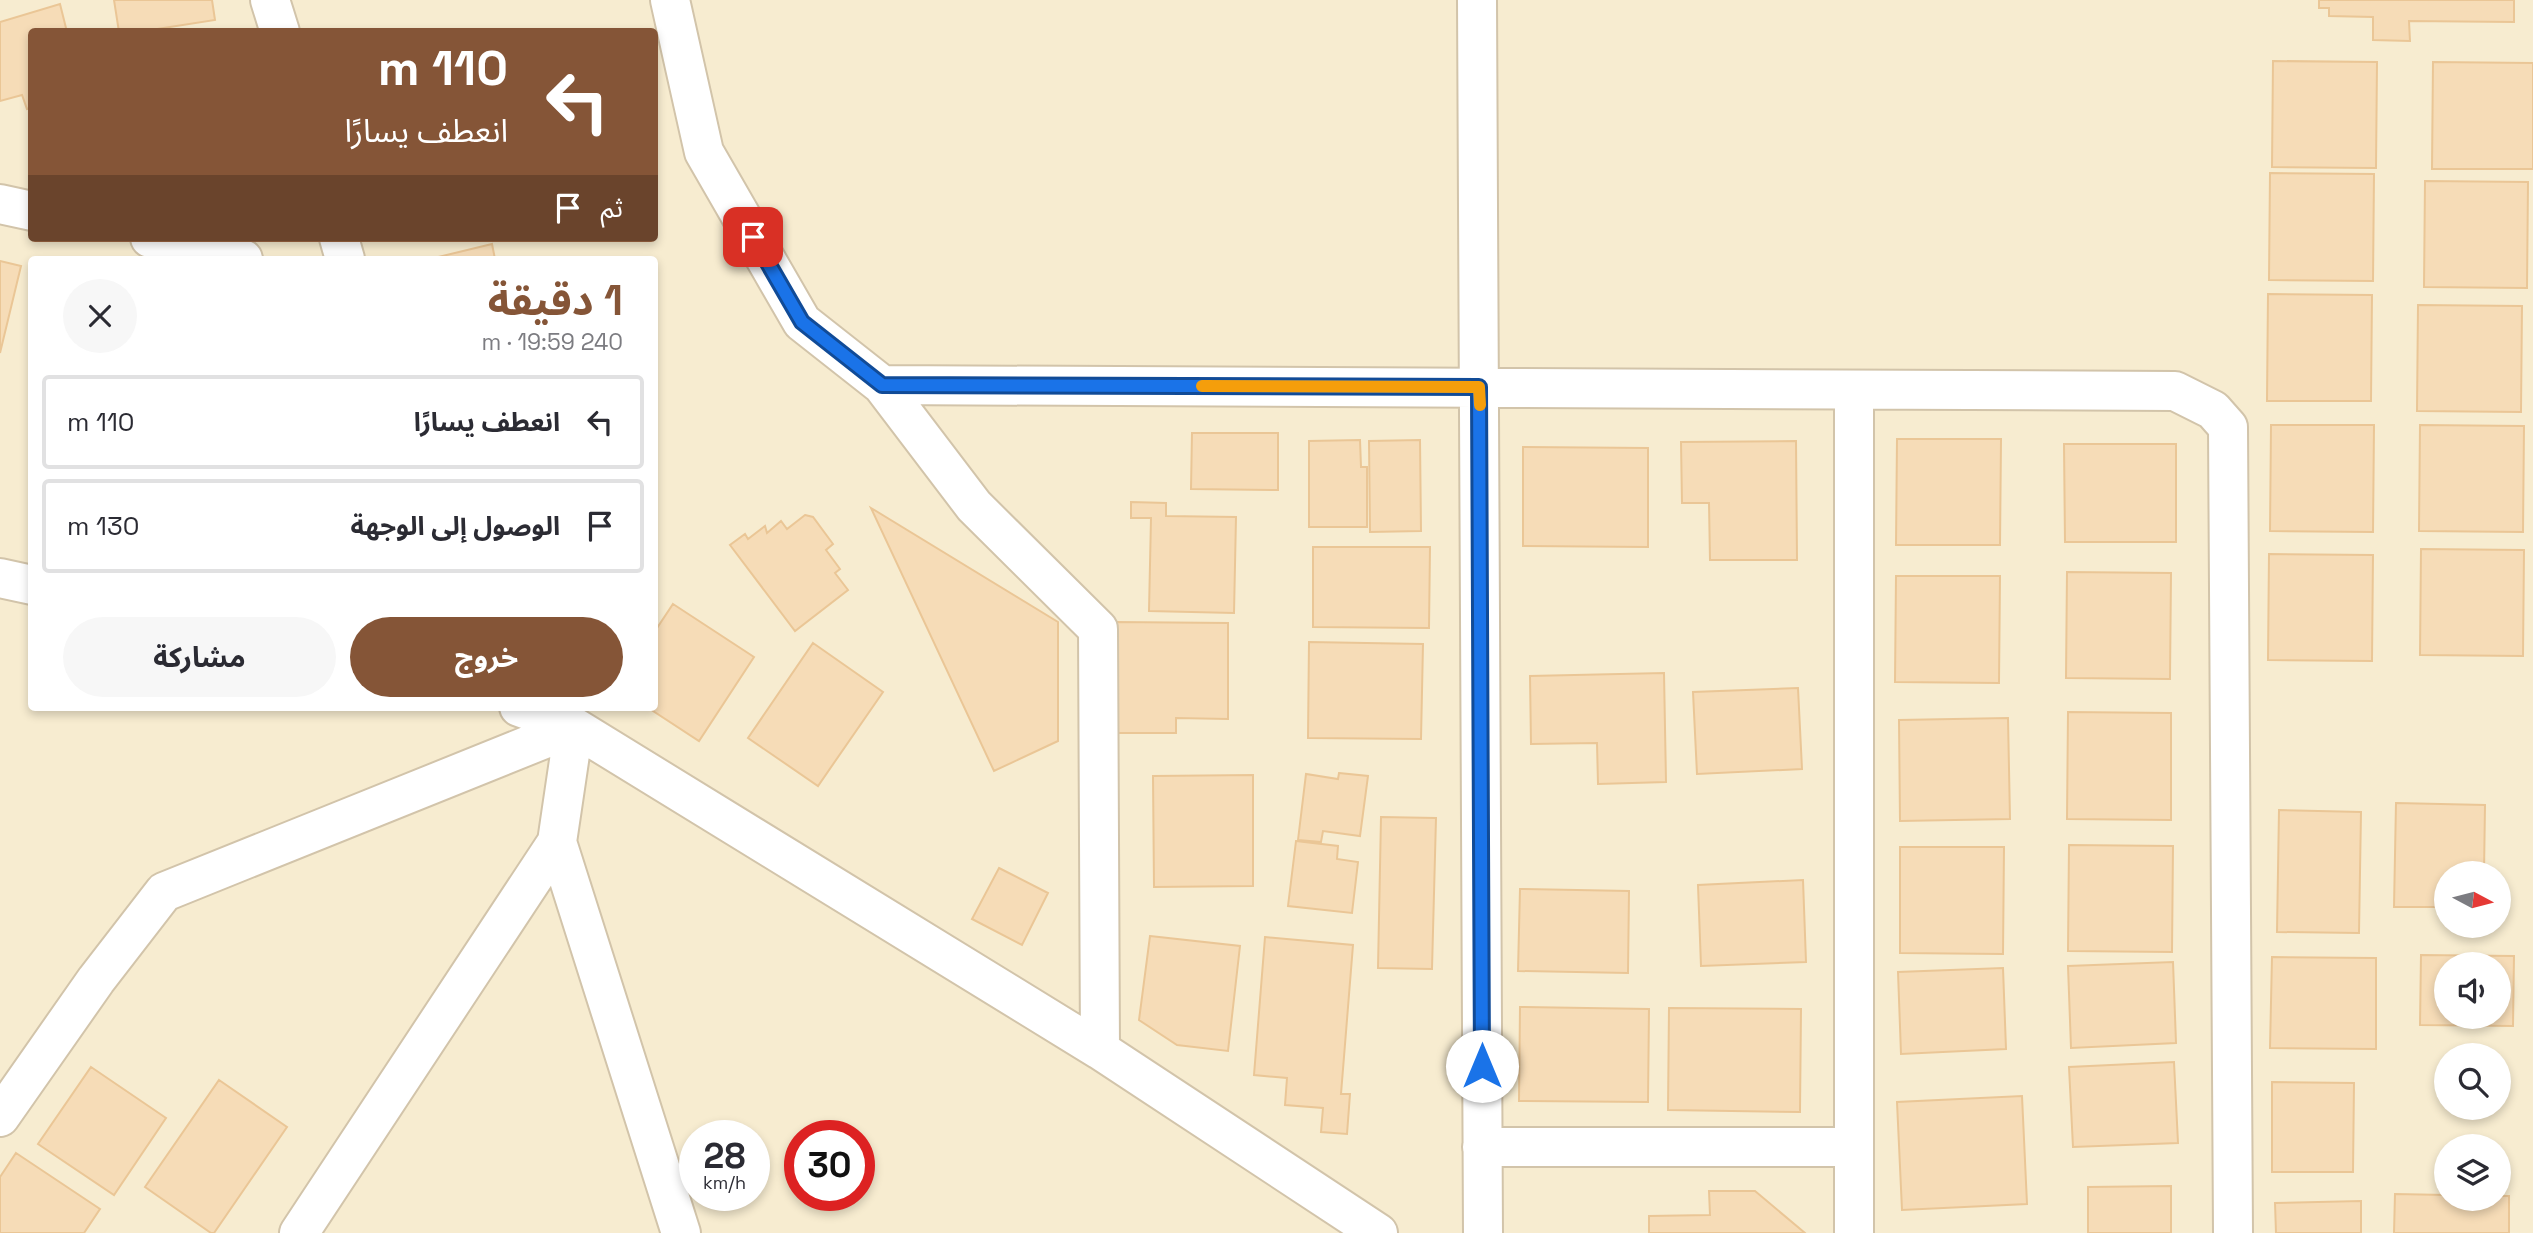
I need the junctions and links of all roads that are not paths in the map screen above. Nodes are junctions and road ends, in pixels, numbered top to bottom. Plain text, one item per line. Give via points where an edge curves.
1 (270, 0) edge
2 (670, 0) edge
3 (1478, 0) edge
4 (278, 28) edge
5 (0, 204) edge
6 (28, 210) edge
7 (168, 242) edge
8 (230, 256) edge
9 (882, 385) junction
10 (1479, 387) junction
11 (1854, 390) junction
12 (0, 578) edge
13 (28, 584) edge
14 (530, 711) edge
15 (574, 727) junction
16 (557, 842) junction
17 (1100, 1051) junction
18 (0, 1117) edge
19 (1482, 1147) junction
20 (1854, 1147) junction
21 (299, 1233) edge
22 (681, 1233) edge
23 (1378, 1233) edge
24 (1483, 1233) edge
25 (1854, 1233) edge
26 (2233, 1233) edge

1 - 4 street
2 - 9 street via 704,152 802,322
3 - 10 street
5 - 6 street
7 - 8 street
9 - 10 street
9 - 17 street via 974,506 1098,629
10 - 11 street
10 - 19 street
11 - 20 street
11 - 26 street via 2175,391 2213,410 2228,427
12 - 13 street
14 - 15 street
15 - 16 street
15 - 17 street
15 - 18 street via 164,892
16 - 21 street
16 - 22 street
17 - 23 street
19 - 20 street
19 - 24 street
20 - 25 street

